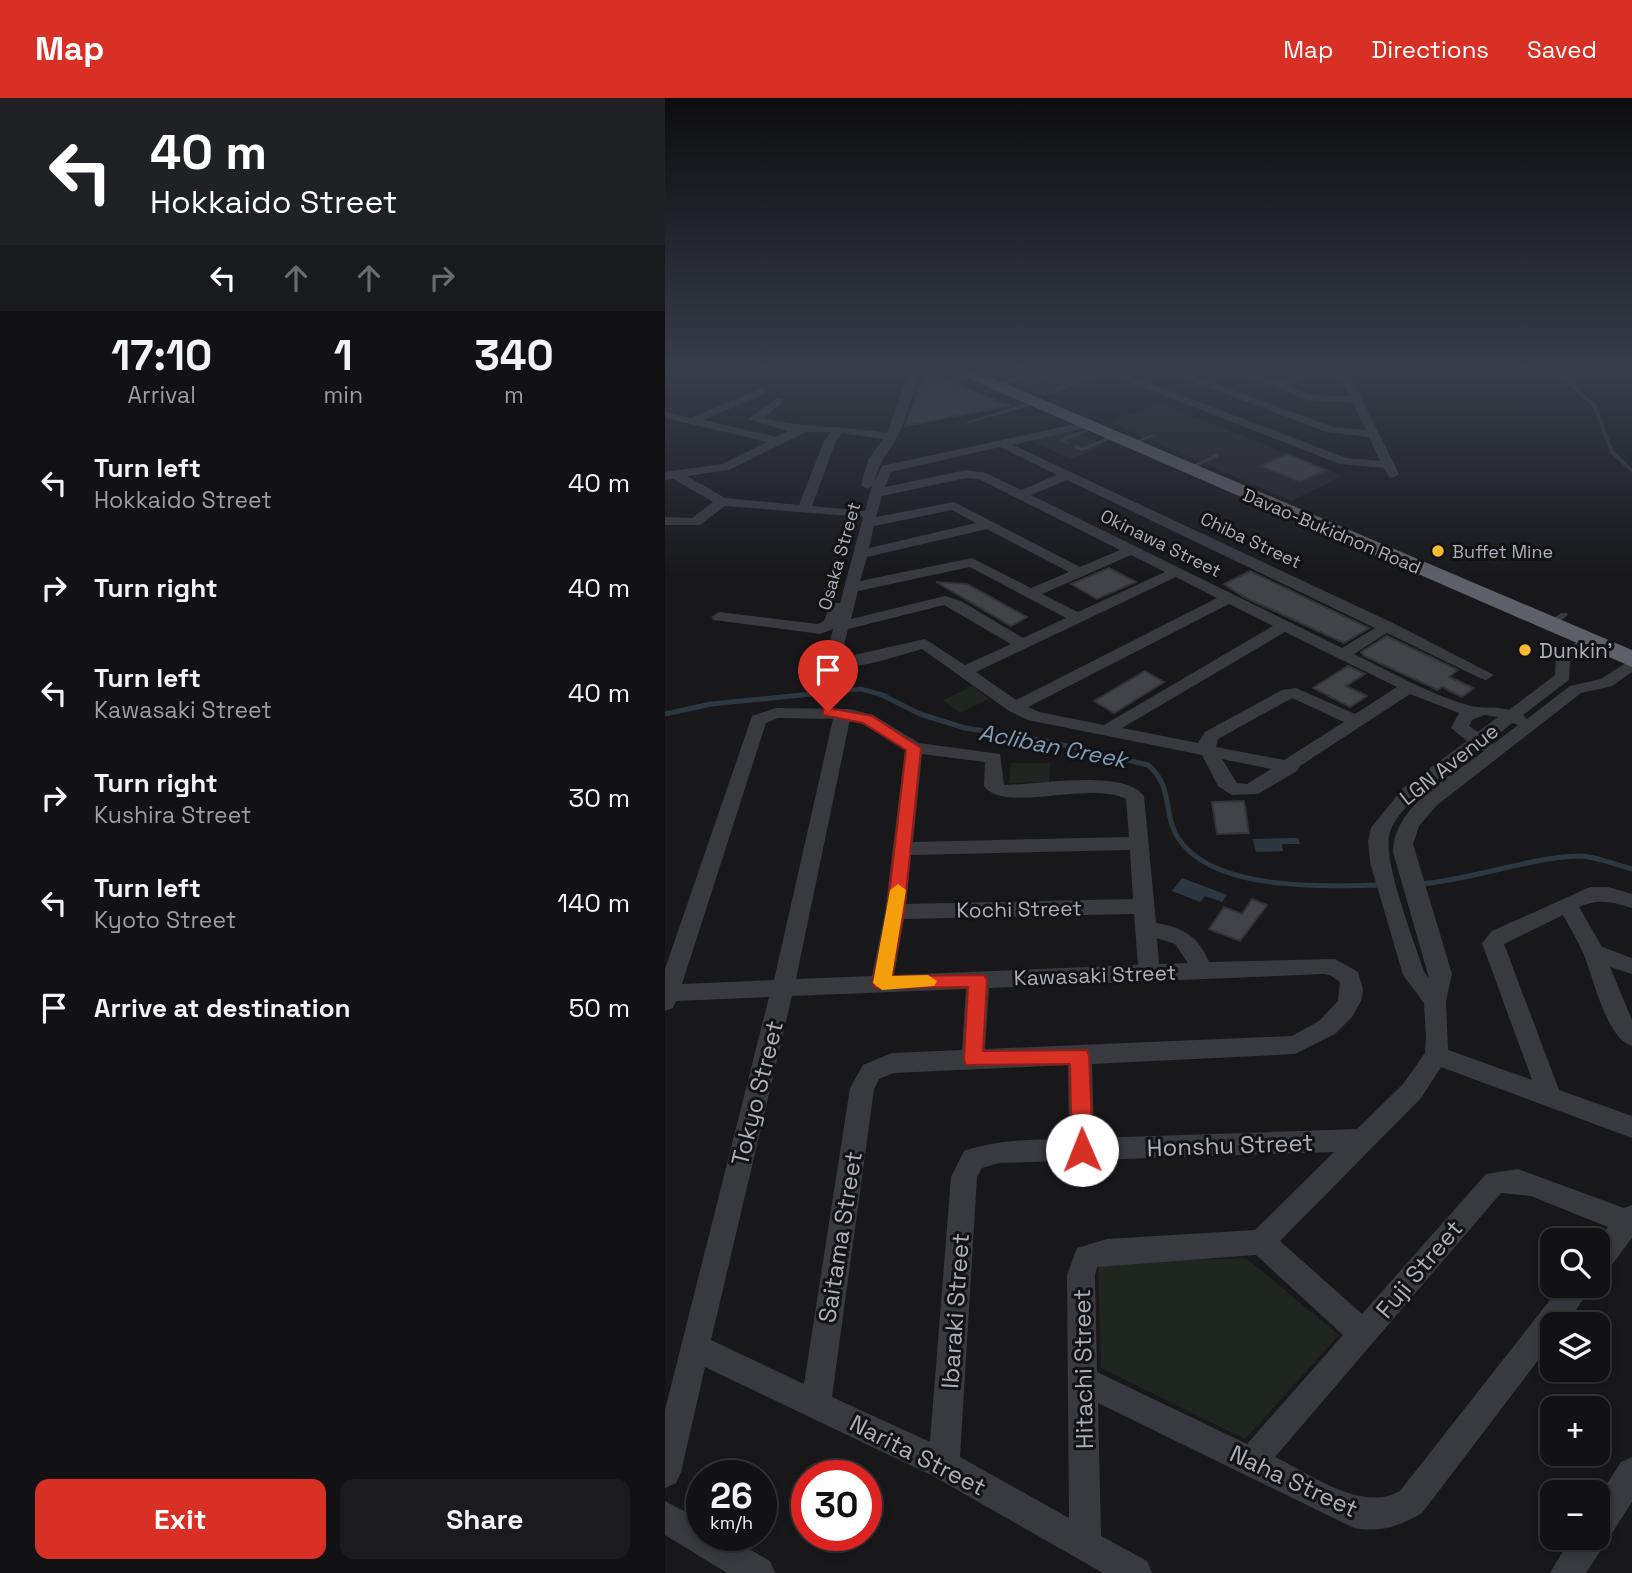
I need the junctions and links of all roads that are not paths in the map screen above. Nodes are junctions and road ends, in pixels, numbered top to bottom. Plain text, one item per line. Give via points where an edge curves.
1 (767, 438) edge
2 (780, 438) edge
3 (832, 438) edge
4 (890, 438) edge
5 (1025, 438) edge
6 (1077, 438) edge
7 (1099, 438) edge
8 (1114, 438) edge
9 (1284, 438) edge
10 (1376, 438) edge
11 (776, 440) junction
12 (1000, 443) junction
13 (1067, 443) dead end
14 (1076, 447) dead end
15 (1216, 456) dead end
16 (665, 462) edge
17 (1187, 469) junction
18 (694, 471) junction
19 (670, 475) edge
20 (1067, 475) junction
21 (876, 493) junction
22 (1019, 496) junction
23 (722, 502) junction
24 (804, 509) junction
25 (864, 518) junction
26 (665, 522) edge
27 (989, 524) junction
28 (1131, 550) junction
29 (860, 554) junction
30 (1080, 572) junction
31 (1176, 572) junction
32 (850, 588) junction
33 (1031, 593) junction
34 (1229, 598) junction
35 (719, 617) dead end
36 (1077, 618) junction
37 (1286, 625) junction
38 (1388, 626) junction
39 (839, 627) junction
40 (1589, 640) junction
41 (1022, 645) junction
42 (1343, 654) junction
43 (1632, 662) edge
44 (1563, 669) junction
45 (965, 671) junction
46 (1486, 675) dead end
47 (1597, 684) junction
48 (1414, 690) junction
49 (1015, 707) junction
50 (843, 713) junction
51 (1467, 716) junction
52 (1511, 716) junction
53 (1358, 722) junction
54 (1529, 725) junction
55 (1105, 732) junction
56 (1476, 742) junction
57 (914, 748) junction
58 (1208, 751) junction
59 (1495, 751) junction
60 (1291, 767) junction
61 (1417, 786) junction
62 (1437, 796) junction
63 (1378, 841) junction
64 (1138, 843) junction
65 (902, 849) junction
66 (1403, 853) junction
67 (1632, 901) edge
68 (1567, 904) junction
69 (1142, 906) junction
70 (895, 912) junction
71 (1145, 930) junction
72 (1594, 953) junction
73 (1632, 966) edge
74 (1201, 971) junction
75 (1149, 972) junction
76 (978, 980) junction
77 (882, 983) junction
78 (783, 987) junction
79 (667, 998) edge
80 (1435, 1001) junction
81 (1632, 1037) edge
82 (1436, 1055) junction
83 (1080, 1056) junction
84 (973, 1059) junction
85 (1551, 1097) junction
86 (1632, 1127) edge
87 (1363, 1140) junction
88 (1082, 1150) junction
89 (973, 1159) joint
90 (1630, 1220) edge
91 (1261, 1242) junction
92 (1610, 1246) edge
93 (1569, 1298) edge
94 (1363, 1334) junction
95 (694, 1347) junction
96 (1084, 1381) junction
97 (816, 1404) junction
98 (1251, 1462) junction
99 (944, 1465) junction
100 (665, 1472) edge
101 (1632, 1473) edge
102 (1610, 1507) edge
103 (665, 1517) edge
104 (1085, 1544) junction
105 (1582, 1550) edge
106 (758, 1573) edge
107 (1135, 1573) edge
108 (1567, 1573) edge

1 - 11 street
2 - 11 street
3 - 24 street
4 - 25 street via 874,460
5 - 12 street, Osaka Street
6 - 13 lane via 1061,440
7 - 14 lane via 1081,449
8 - 17 highway, Davao-Bukidnon Road
9 - 10 street via 1344,461 1391,469
11 - 18 street via 725,467
12 - 20 street, Chiba Street
12 - 21 street, Osaka Street via 890,467 883,471
15 - 17 lane
16 - 18 street
17 - 40 highway, Davao-Bukidnon Road via 1558,619
18 - 19 street
19 - 23 street
20 - 22 street
20 - 38 street, Chiba Street
21 - 22 street, Okinawa Street via 972,474
21 - 25 street, Osaka Street
22 - 28 street, Okinawa Street
23 - 24 street
23 - 26 street via 695,522
24 - 25 street
25 - 27 street via 950,506
25 - 29 street, Osaka Street
25 - 35 street via 831,624 805,630
27 - 29 street
27 - 30 street
28 - 30 street
28 - 31 street, Okinawa Street
29 - 32 street, Osaka Street
30 - 33 street
31 - 34 street, Okinawa Street
31 - 36 street
32 - 33 street via 968,562
32 - 39 street, Osaka Street
33 - 36 street
34 - 37 street, Okinawa Street
34 - 49 street
36 - 41 street
37 - 42 street, Okinawa Street
37 - 55 street
38 - 42 street
38 - 46 street, Chiba Street
39 - 41 street via 945,600
39 - 45 street, Osaka Street via 831,657 835,664 921,644 930,645
40 - 43 highway, Davao-Bukidnon Road
40 - 44 street, LGN Avenue via 1562,660
41 - 45 street
42 - 48 street, Okinawa Street
43 - 47 street, LGN Avenue via 1610,681
44 - 47 street
44 - 52 street, LGN Avenue via 1563,677
45 - 49 street
47 - 54 street, LGN Avenue via 1576,689
48 - 51 street, Okinawa Street via 1440,710
48 - 53 street
49 - 55 street via 1047,720
50 - 57 street via 867,719
50 - 78 street, Tokyo Street
50 - 79 street via 762,716
51 - 52 street via 1495,711
51 - 56 street via 1461,728
52 - 54 street
52 - 56 street, LGN Avenue
53 - 58 street via 1304,695 1288,694 1211,736
53 - 60 street
54 - 59 street, LGN Avenue
55 - 58 street
56 - 59 street
56 - 61 street, LGN Avenue
57 - 64 street via 994,758 993,786 1000,791 1125,789 1135,796
57 - 65 street
58 - 60 street
58 - 60 street via 1224,782 1238,790 1259,788
59 - 62 street, LGN Avenue
61 - 62 street
61 - 63 street, LGN Avenue via 1388,816
62 - 66 street, LGN Avenue via 1411,824
63 - 66 street
63 - 80 street via 1380,862 1414,975
64 - 65 street
64 - 69 street
65 - 70 street
66 - 80 street via 1441,974
67 - 68 street via 1595,893
68 - 72 street
68 - 85 street via 1493,943
69 - 70 street, Kochi Street
69 - 71 street
70 - 77 street
71 - 74 street via 1187,941
71 - 75 street
72 - 73 street
72 - 81 street via 1620,1021
74 - 75 street, Kawasaki Street
74 - 83 street, Kawasaki Street via 1335,967 1350,978 1353,993 1344,1013 1314,1037 1295,1045
75 - 76 street, Kawasaki Street
76 - 77 street, Kawasaki Street
76 - 84 street
77 - 78 street, Kawasaki Street
78 - 79 street, Kawasaki Street
78 - 95 street, Tokyo Street
80 - 82 street
82 - 85 street
82 - 87 street via 1412,1091
83 - 84 street
83 - 88 street
84 - 97 street, Saitama Street via 892,1063 870,1072 862,1088
85 - 86 street
87 - 88 street, Honshu Street
87 - 91 street
88 - 89 street, Honshu Street via 999,1152
89 - 99 street, Ibaraki Street via 964,1177
90 - 92 street
90 - 94 street, Fuji Street via 1533,1185 1495,1182
91 - 94 street
91 - 96 street, Hitachi Street via 1107,1251 1087,1257 1081,1275
93 - 98 street, Naha Street via 1411,1502 1394,1513 1376,1517 1354,1512
94 - 98 street, Fuji Street
95 - 97 street, Narita Street
95 - 100 street, Tokyo Street
96 - 98 street, Naha Street
96 - 104 street, Hitachi Street
97 - 99 street, Narita Street
99 - 104 street, Narita Street
101 - 102 street
103 - 106 street
104 - 107 street, Narita Street
105 - 108 street

